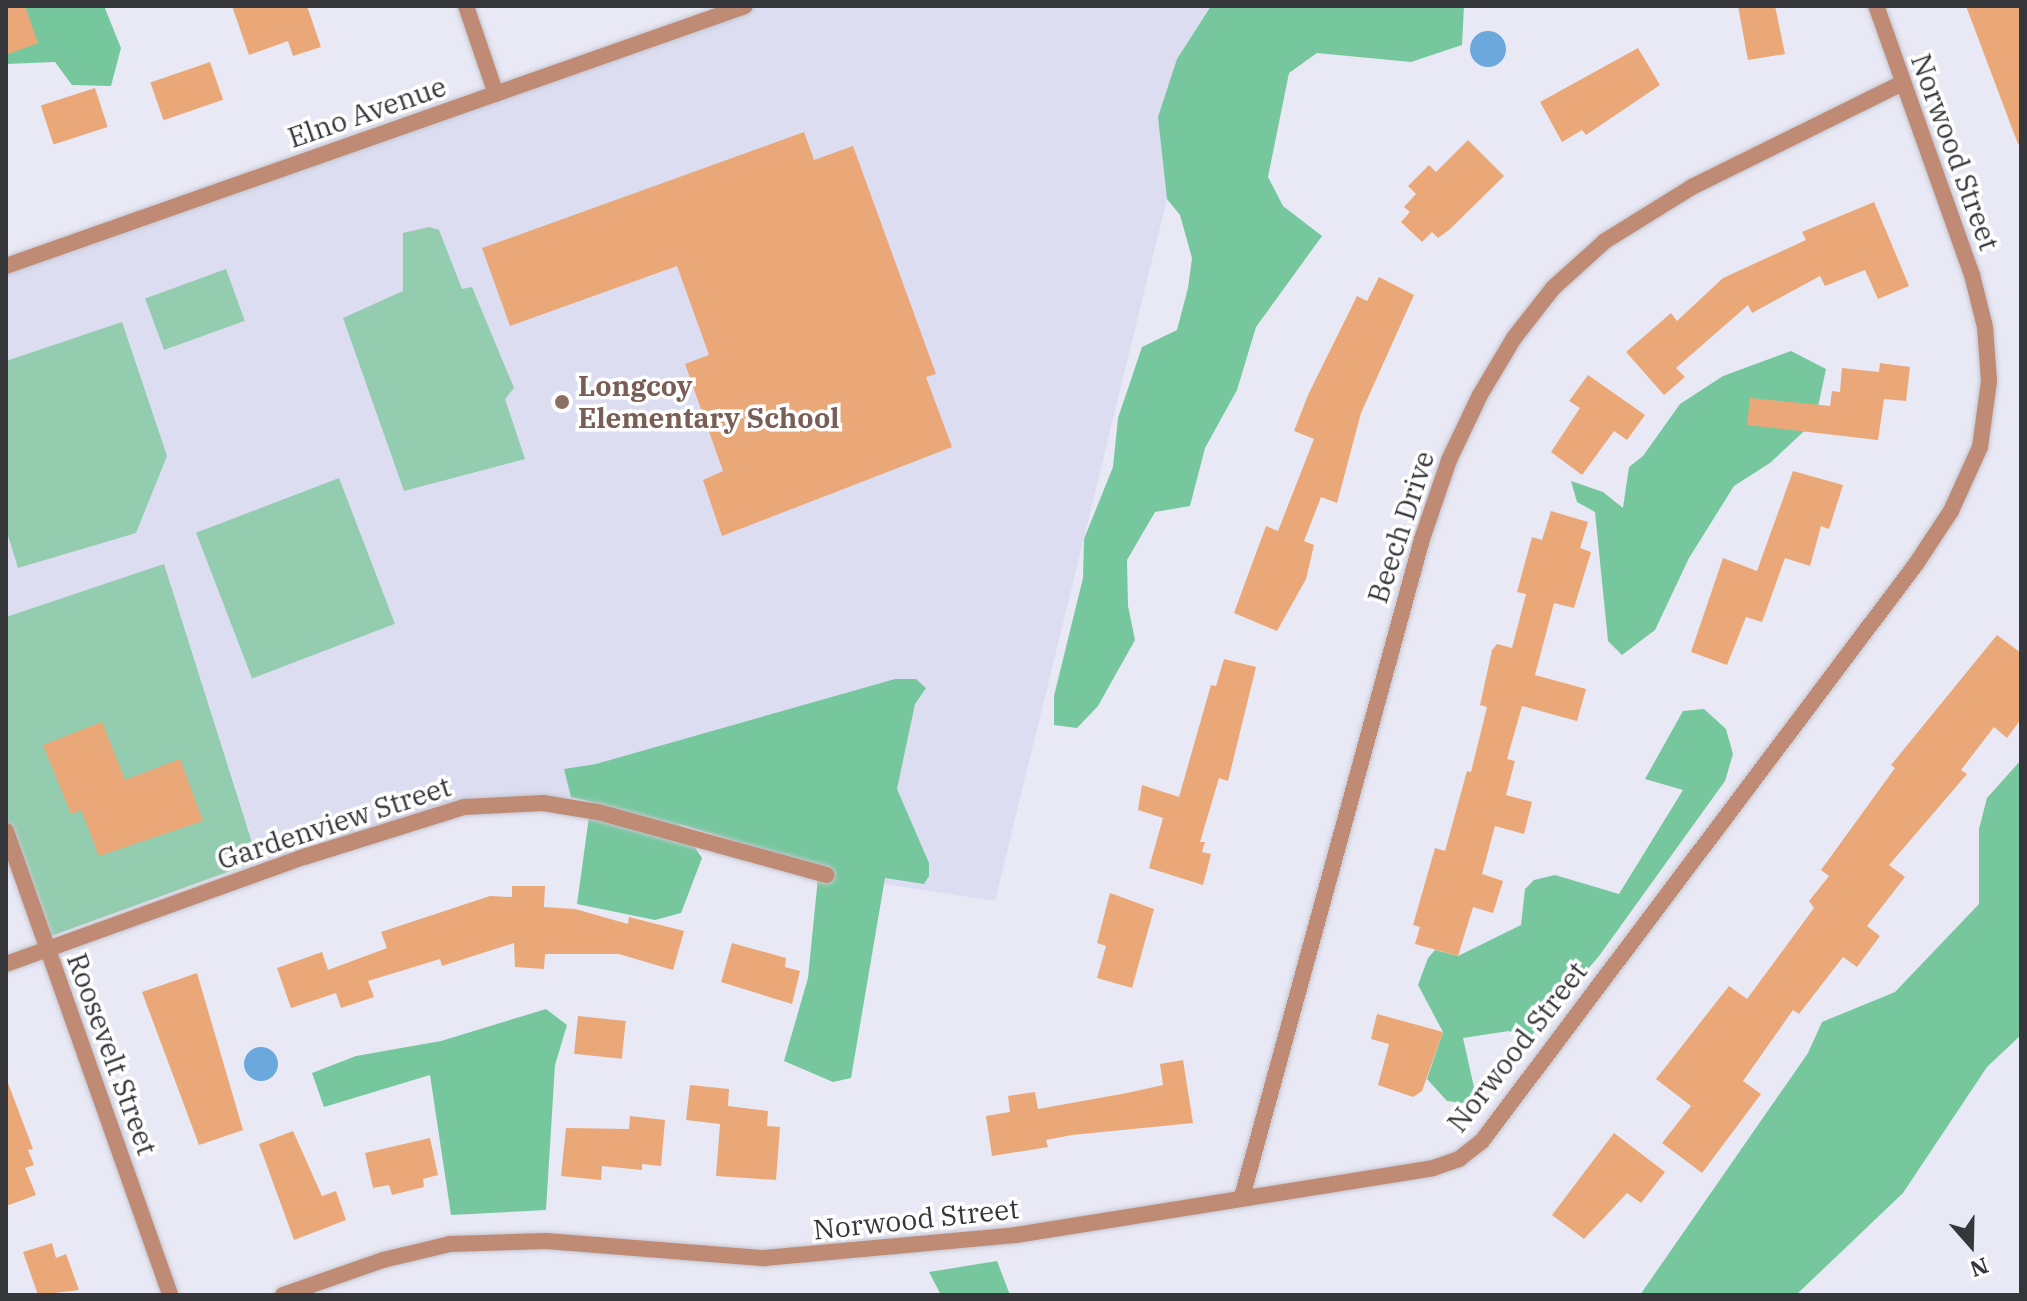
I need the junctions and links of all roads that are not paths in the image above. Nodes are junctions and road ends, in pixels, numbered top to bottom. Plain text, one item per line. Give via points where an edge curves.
1 (466, 6) edge
2 (745, 6) edge
3 (1876, 6) edge
4 (1902, 83) junction
5 (496, 94) junction
6 (6, 266) edge
7 (6, 831) edge
8 (826, 875) dead end
9 (47, 950) junction
10 (6, 964) edge
11 (1242, 1197) junction
12 (170, 1295) edge
13 (283, 1295) edge

1 - 5 street
2 - 5 street, Elno Avenue
3 - 4 street, Norwood Street
4 - 11 street, Beech Drive via 1692,187 1605,241 1553,288 1514,338 1480,395 1449,460 1422,539
4 - 11 street, Norwood Street via 1972,275 1985,327 1989,381 1980,447 1951,511 1482,1141 1459,1159 1433,1168
5 - 6 street, Elno Avenue
7 - 9 street, Roosevelt Street
8 - 9 street, Gardenview Street via 598,812 543,803 464,807 278,866
9 - 10 street, Gardenview Street
9 - 12 street, Roosevelt Street
11 - 13 street, Norwood Street via 1032,1233 817,1256 749,1257 546,1241 450,1244 383,1260

